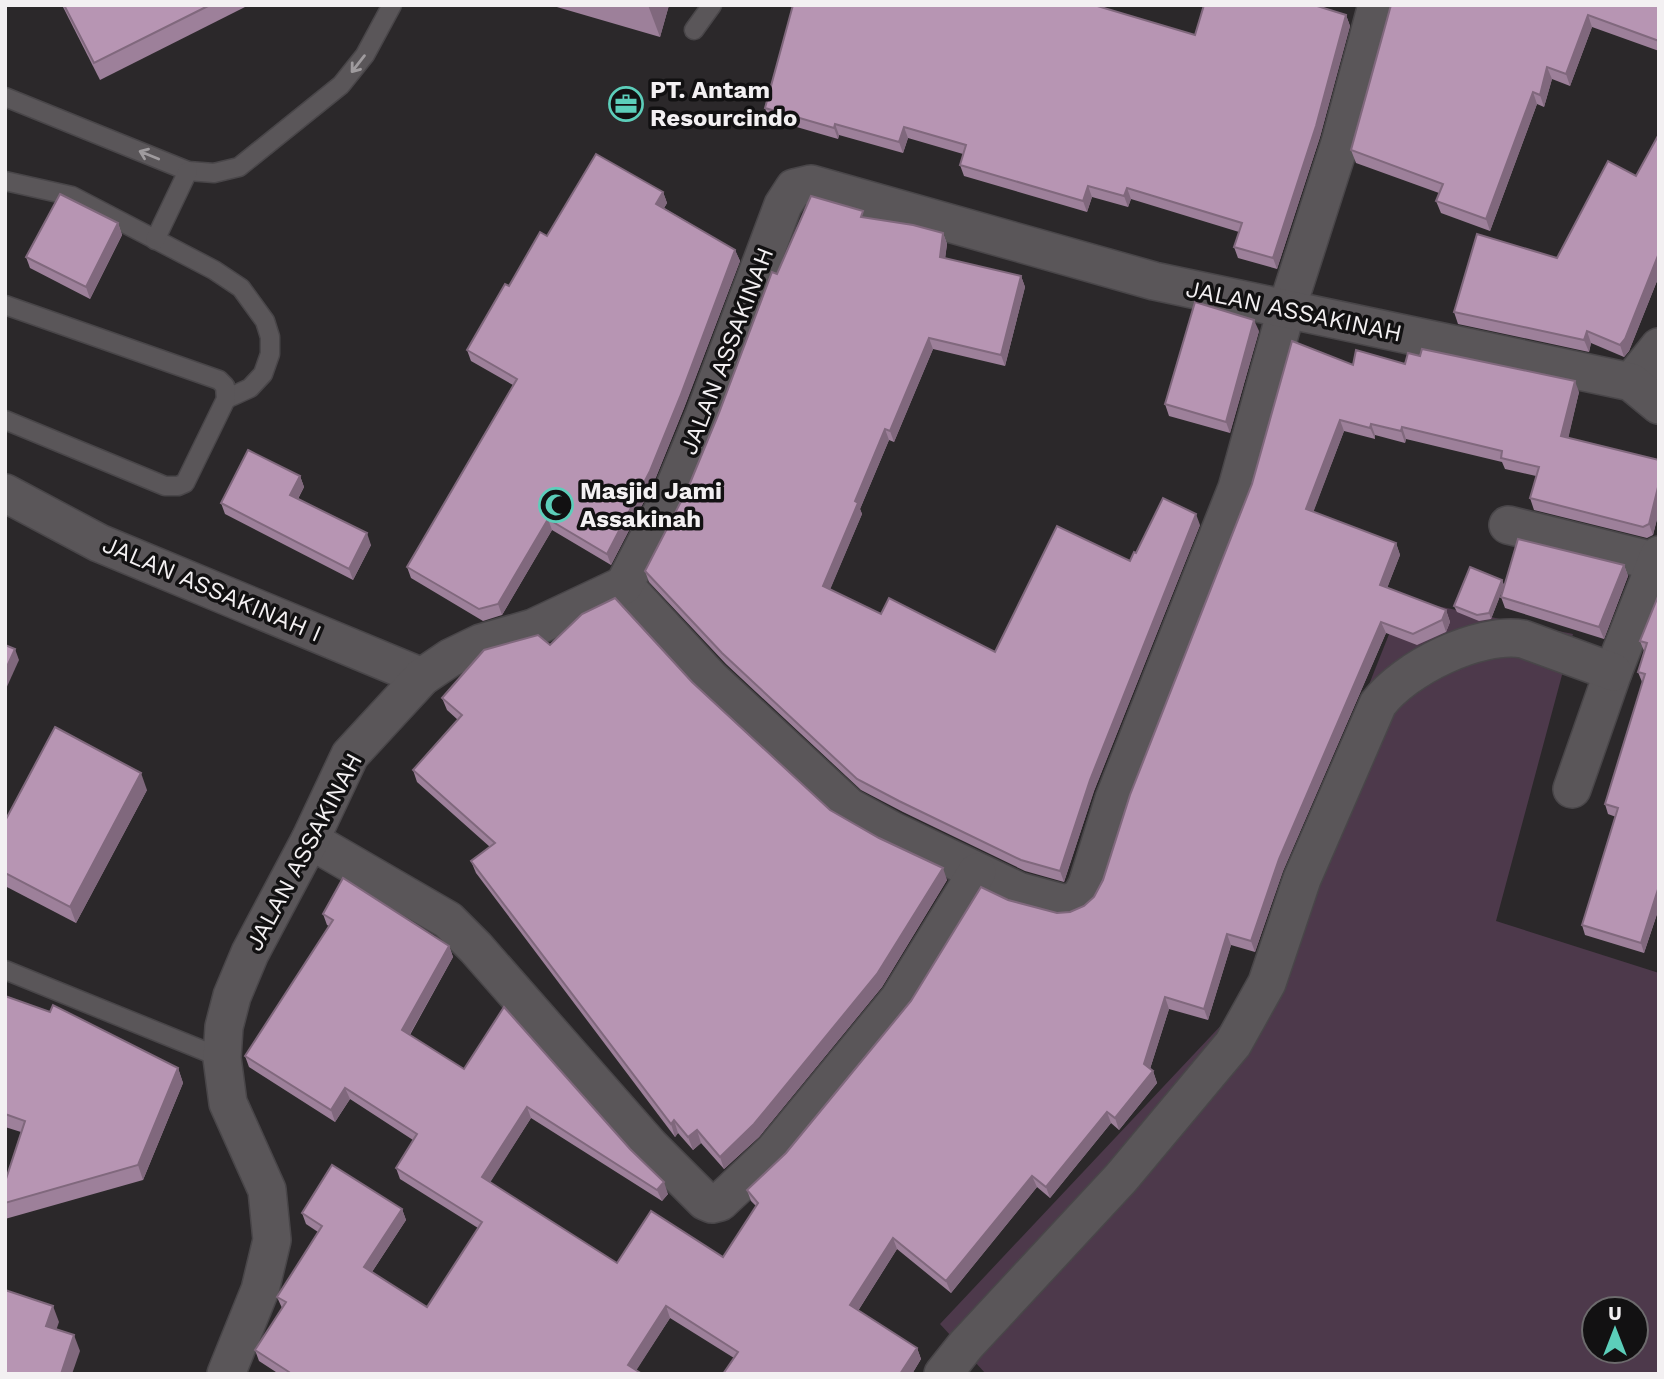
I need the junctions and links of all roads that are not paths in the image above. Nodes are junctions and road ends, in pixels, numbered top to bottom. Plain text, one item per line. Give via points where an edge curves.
1 (392, 5) edge
2 (712, 5) edge
3 (1377, 5) edge
4 (694, 30) dead end
5 (5, 97) edge
6 (188, 171) junction
7 (5, 181) edge
8 (155, 240) junction
9 (5, 306) edge
10 (1286, 311) junction
11 (1659, 348) edge
12 (1631, 382) junction
13 (226, 399) junction
14 (1659, 405) edge
15 (5, 420) edge
16 (5, 493) edge
17 (1508, 525) dead end
18 (1658, 558) edge
19 (624, 585) junction
20 (1614, 672) junction
21 (422, 677) junction
22 (1573, 789) dead end
23 (310, 840) junction
24 (977, 872) junction
25 (5, 970) edge
26 (222, 1058) junction
27 (226, 1374) edge
28 (943, 1374) edge

1 -> 6 lane via 365,55 341,85 239,167 214,173
2 - 4 lane
3 - 10 street via 1340,143
6 -> 5 lane
6 - 8 lane
7 - 8 lane via 72,197
8 - 13 lane via 241,288 265,321 270,354 263,374 250,388
9 - 13 lane via 219,380 225,386
10 - 12 street, JALAN ASSAKINAH
10 - 19 street, JALAN ASSAKINAH via 1154,281 811,184 794,188 783,205 673,491
10 - 24 street via 1237,488 1114,799 1080,898 1066,904 1017,891
11 - 12 street
12 - 14 street
13 - 15 lane via 185,483 173,487
16 - 21 street, JALAN ASSAKINAH I via 99,542
17 - 18 street
18 - 20 street
19 - 21 street, JALAN ASSAKINAH via 533,628 481,643
19 - 24 street via 711,679 849,807
20 - 22 street
20 - 28 street via 1509,637 1462,648 1414,671 1388,690 1302,879 1266,983 1233,1044 1121,1178
21 - 23 street, JALAN ASSAKINAH via 350,755
23 - 24 street via 448,920 650,1146 712,1204 720,1202 774,1151 893,1007
23 - 26 street, JALAN ASSAKINAH via 232,996
25 - 26 lane
26 - 27 street, JALAN ASSAKINAH via 228,1103 267,1190 272,1240 260,1290

